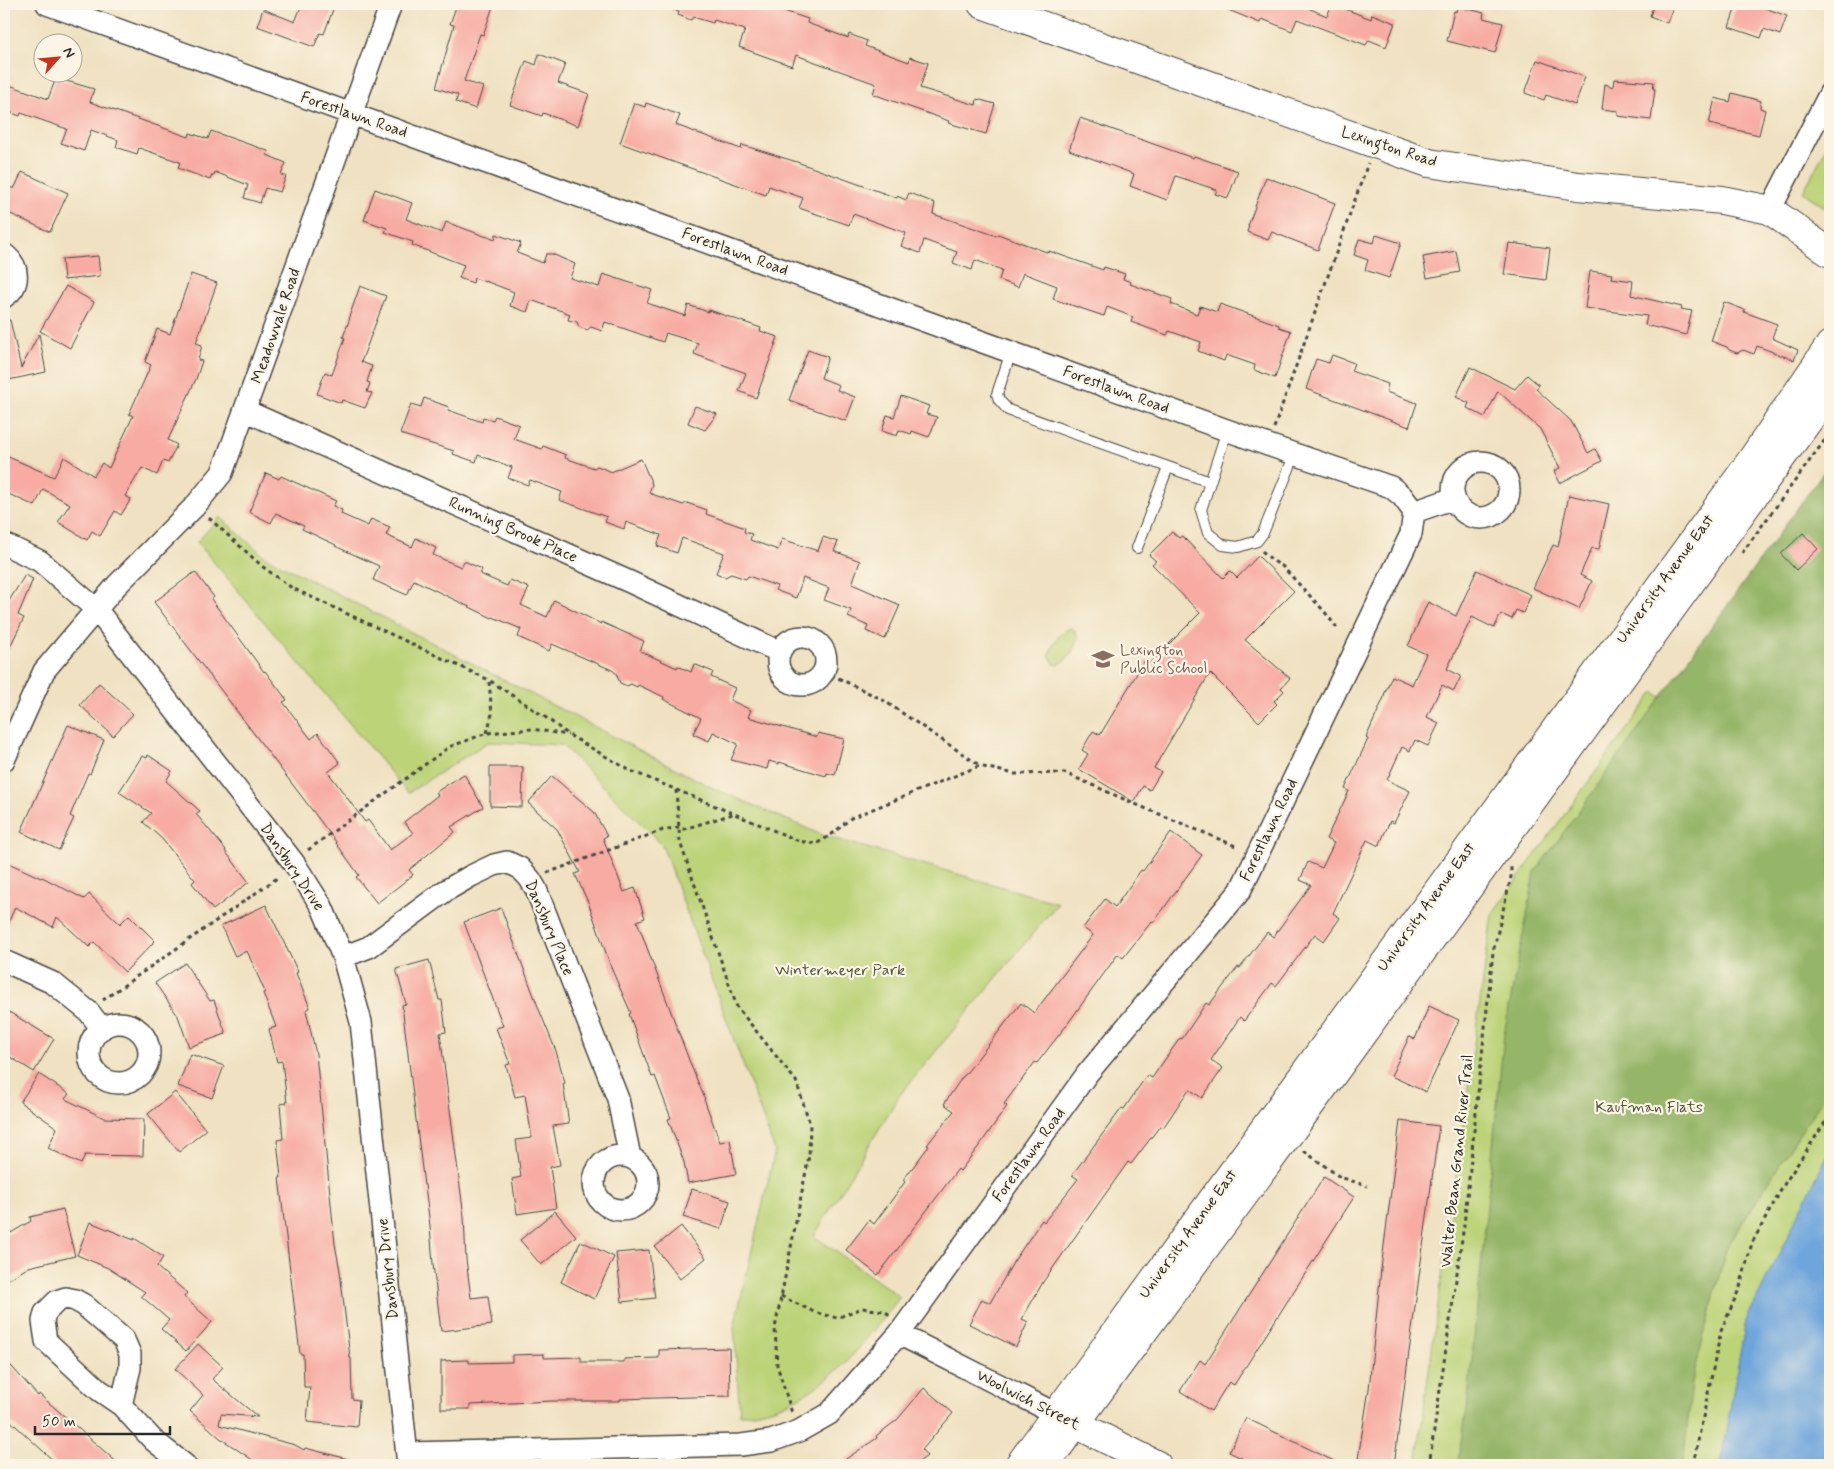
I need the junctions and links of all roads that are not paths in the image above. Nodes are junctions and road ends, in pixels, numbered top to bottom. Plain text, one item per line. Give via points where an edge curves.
1 (47, 4) edge
2 (391, 4) edge
3 (982, 4) edge
4 (1830, 93) edge
5 (350, 114) junction
6 (1770, 210) junction
7 (4, 254) edge
8 (1830, 254) edge
9 (4, 297) edge
10 (1830, 345) edge
11 (1012, 352) junction
12 (1830, 390) edge
13 (246, 411) junction
14 (1227, 430) junction
15 (1295, 454) junction
16 (1168, 467) junction
17 (1210, 482) junction
18 (1454, 498) dead end
19 (1414, 512) junction
20 (4, 544) edge
21 (1137, 548) dead end
22 (96, 609) junction
23 (780, 652) junction
24 (4, 760) edge
25 (343, 957) junction
26 (4, 961) edge
27 (102, 1029) dead end
28 (1344, 1039) junction
29 (630, 1157) dead end
30 (896, 1326) junction
31 (121, 1405) junction
32 (1066, 1419) junction
33 (720, 1455) edge
34 (408, 1459) edge
35 (185, 1465) edge
36 (1018, 1465) edge
37 (1045, 1465) edge
38 (1156, 1465) edge

1 - 5 street, Forestlawn Road
2 - 5 street, Meadowvale Road
3 - 6 main road, Lexington Road via 1429,163 1578,186 1722,200
4 - 6 street
5 - 11 street, Forestlawn Road
5 - 13 street, Meadowvale Road
6 - 8 main road, Lexington Road
7 - 9 street via 15,265 17,274 16,283
10 - 28 main road, University Avenue East
11 - 14 street, Forestlawn Road
11 - 16 lane via 997,394 1008,410
12 - 28 main road, University Avenue East
13 - 22 street, Meadowvale Road via 222,473 195,506
13 - 23 street, Running Brook Place
14 - 15 street, Forestlawn Road
14 - 17 lane
15 - 17 lane via 1263,533 1248,545 1223,545 1208,533 1201,510
15 - 19 street, Forestlawn Road via 1390,487
16 - 17 lane
16 - 21 lane
18 - 19 street
19 - 30 street, Forestlawn Road via 1410,534 1240,891 1087,1074
20 - 22 street, Dansbury Drive via 40,562
22 - 24 street, Meadowvale Road via 44,671
22 - 25 street, Dansbury Drive via 294,863 322,907
23 - 23 street via 778,667 795,684 814,682 824,671 824,651 815,641 798,637 790,640
25 - 29 street, Dansbury Place via 369,947 445,891 471,876 507,862 520,868 536,889 618,1099
25 - 34 street, Dansbury Drive via 361,1022
26 - 27 street via 53,982 89,1012
28 - 32 main road, University Avenue East
30 - 32 street, Woolwich Street
30 - 33 street, Forestlawn Road via 829,1414 799,1431
31 - 31 street via 130,1368 130,1354 124,1340 84,1305 66,1298 57,1301 45,1313 46,1341 99,1390
31 - 35 street via 153,1440
32 - 36 main road, University Avenue East
32 - 37 main road, University Avenue East
32 - 38 main road, Woolwich Street
33 - 34 street, Forestlawn Road

